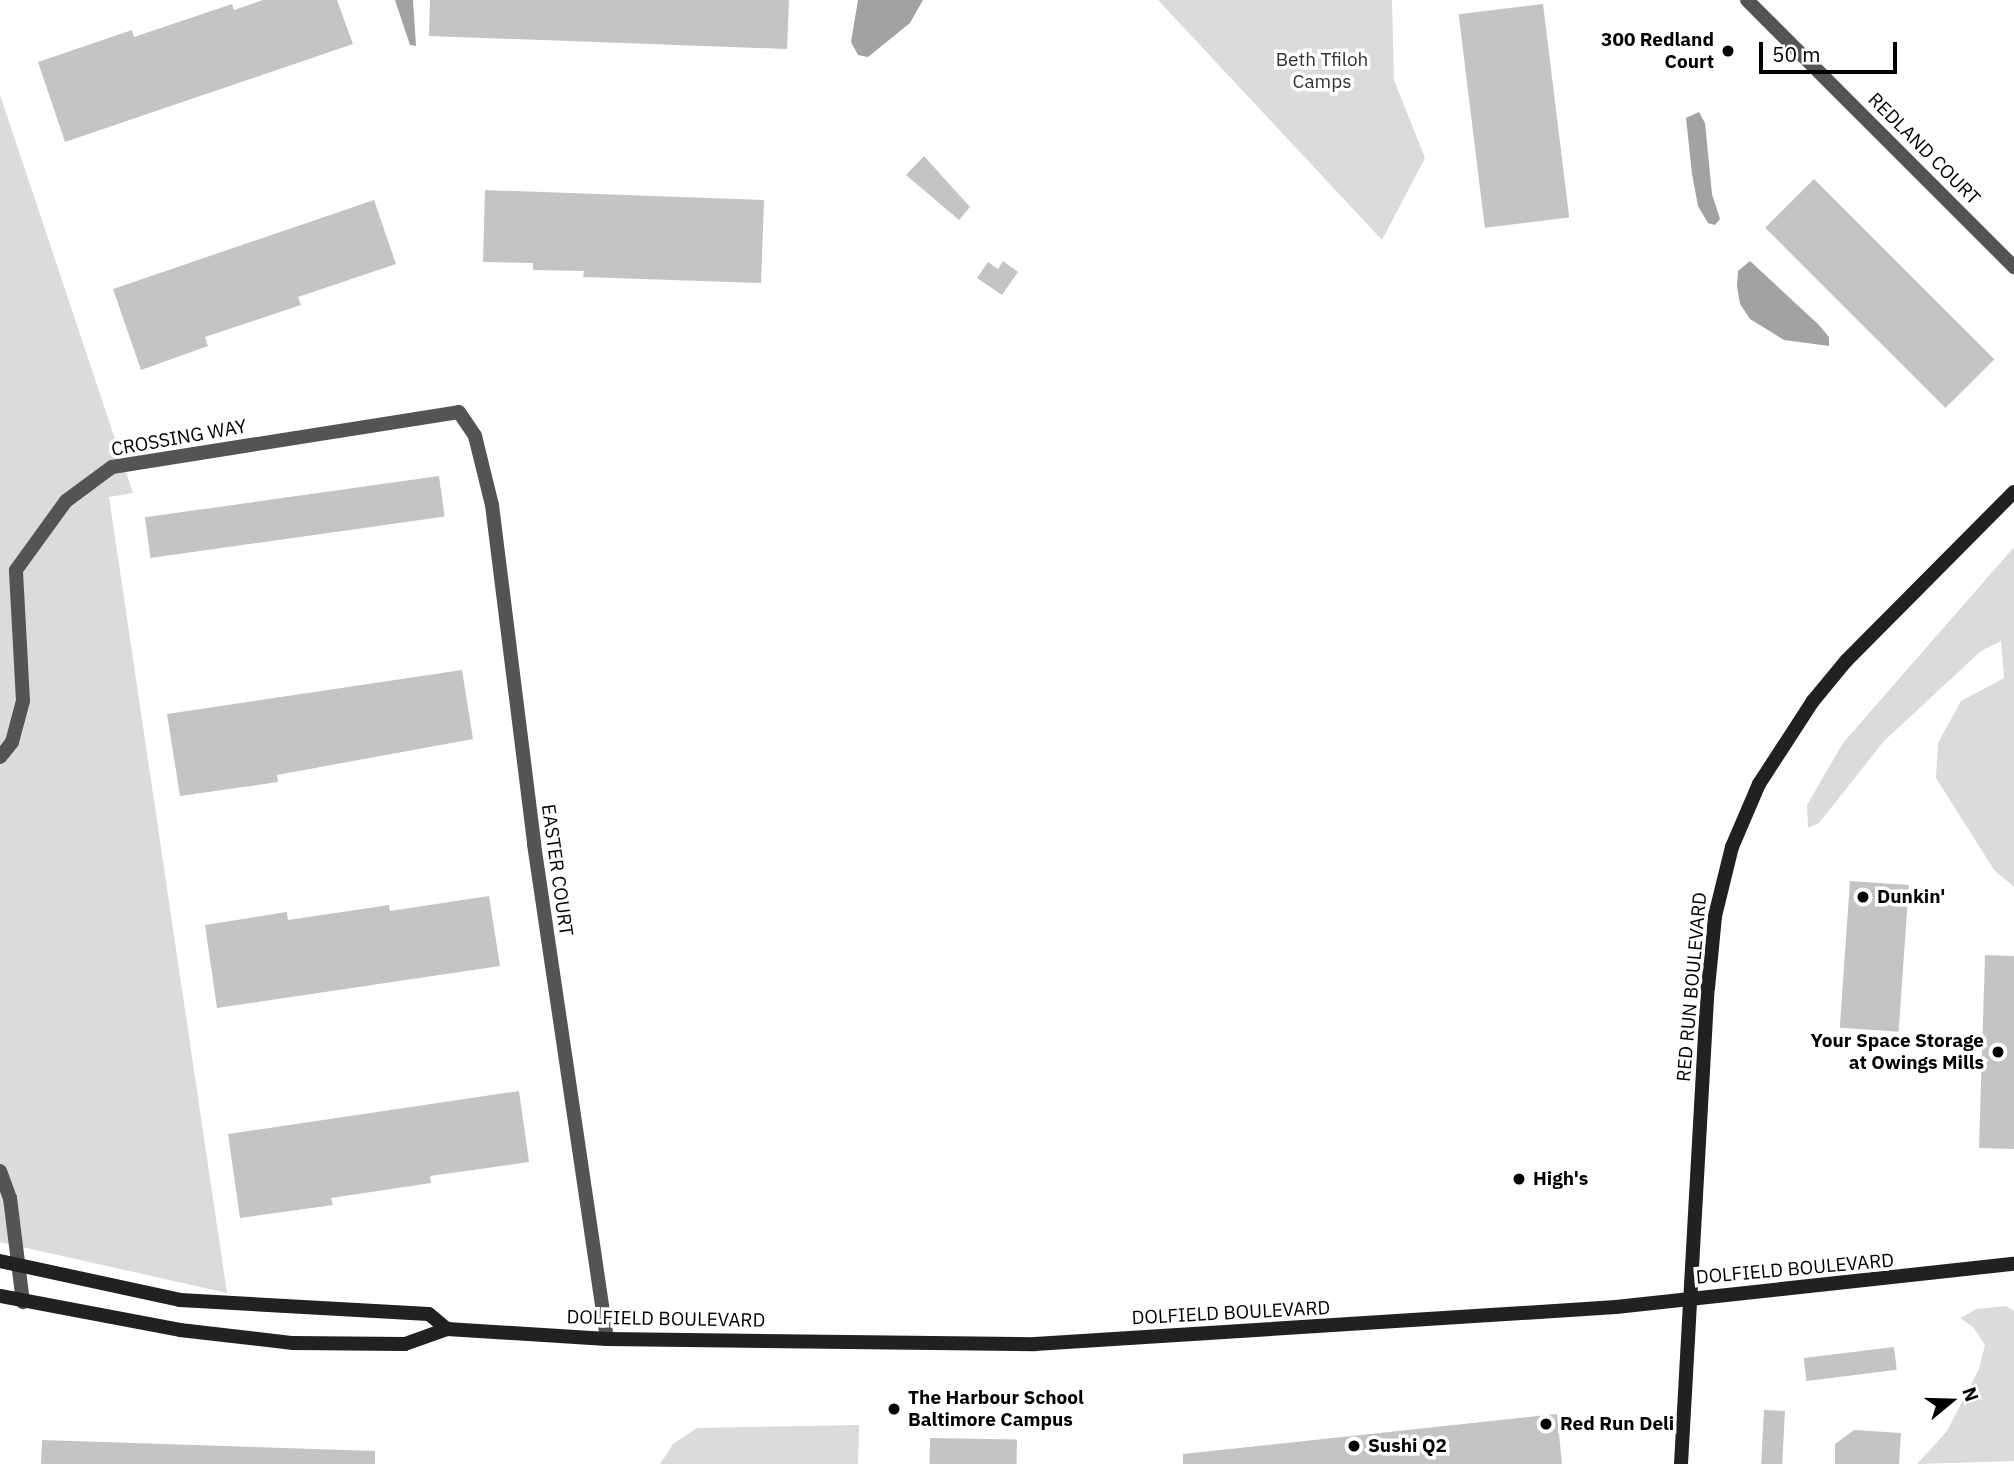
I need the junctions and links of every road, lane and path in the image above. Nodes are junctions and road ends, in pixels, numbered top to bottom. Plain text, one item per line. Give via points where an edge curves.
1 (1747, 0) edge
2 (2014, 267) edge
3 (459, 412) joint
4 (2014, 492) edge
5 (0, 757) edge
6 (0, 1171) edge
7 (0, 1261) edge
8 (2014, 1264) edge
9 (17, 1265) junction
10 (0, 1296) edge
11 (1687, 1297) junction
12 (23, 1302) junction
13 (447, 1329) junction
14 (607, 1339) junction
15 (1681, 1464) edge

1 - 2 street, REDLAND COURT
3 - 5 street, CROSSING WAY via 112,467 66,501 16,570 23,701 12,742
3 - 14 street, EASTER COURT via 475,436 492,505 534,845
4 - 11 main road, RED RUN BOULEVARD via 1846,662 1788,735 1743,819 1722,881 1711,953
6 - 9 street via 10,1198
7 - 9 main road, DOLFIELD BOULEVARD
8 - 11 main road, DOLFIELD BOULEVARD via 1919,1278
9 - 12 street
9 - 13 main road, DOLFIELD BOULEVARD via 180,1300 429,1314
10 - 12 main road, DOLFIELD BOULEVARD
11 - 14 main road, DOLFIELD BOULEVARD via 1616,1307 1379,1324 1035,1343
11 - 15 main road, RED RUN BOULEVARD
12 - 13 main road, DOLFIELD BOULEVARD via 180,1330 293,1343 405,1344
13 - 14 main road, DOLFIELD BOULEVARD

